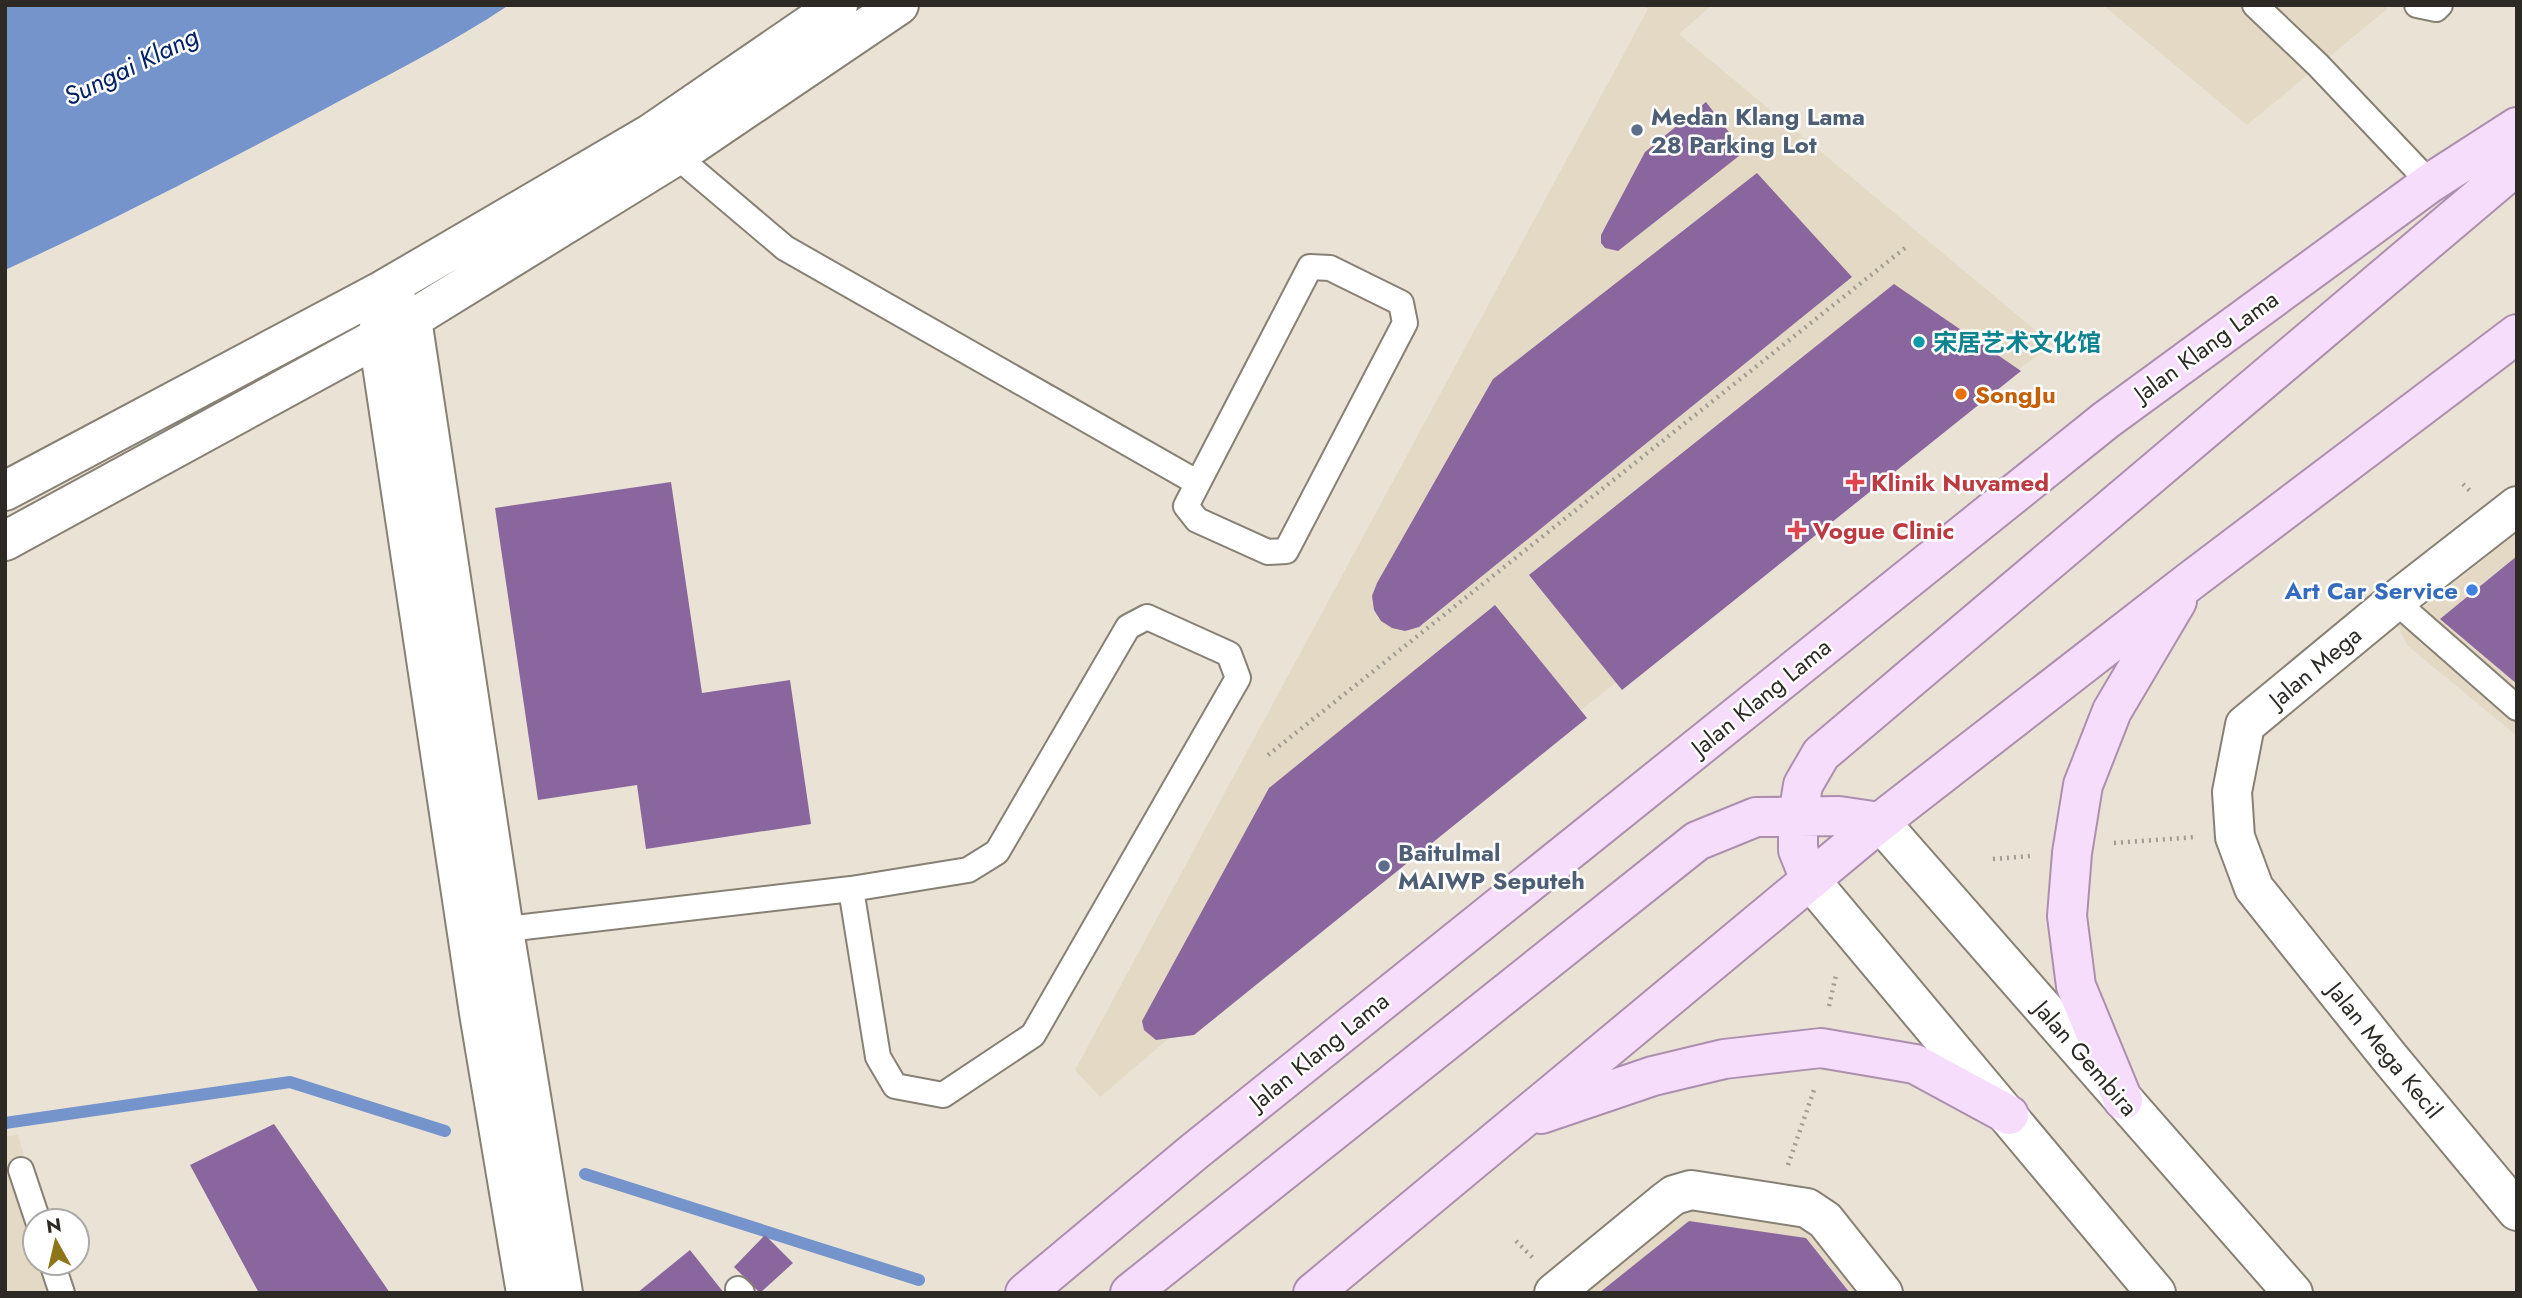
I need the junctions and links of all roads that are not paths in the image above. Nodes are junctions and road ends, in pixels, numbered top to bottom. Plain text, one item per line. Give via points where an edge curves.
1 (838, 5) edge
2 (899, 5) edge
3 (2255, 5) edge
4 (2417, 5) edge
5 (2440, 5) edge
6 (2517, 127) edge
7 (663, 145) junction
8 (2517, 162) edge
9 (2430, 183) junction
10 (383, 290) junction
11 (412, 319) junction
12 (2517, 334) edge
13 (378, 338) junction
14 (1198, 483) junction
15 (5, 491) edge
16 (2517, 506) edge
17 (5, 541) edge
18 (2189, 582) junction
19 (2395, 601) junction
20 (2517, 708) edge
21 (1798, 816) junction
22 (1880, 822) junction
23 (1810, 880) junction
24 (2255, 888) joint
25 (851, 889) junction
26 (485, 932) junction
27 (2123, 1100) junction
28 (2008, 1115) junction
29 (1518, 1122) junction
30 (21, 1170) dead end
31 (33, 1207) edge
32 (2517, 1211) edge
33 (526, 1293) edge
34 (564, 1293) edge
35 (1025, 1293) edge
36 (1130, 1293) edge
37 (1312, 1293) edge
38 (1554, 1293) edge
39 (1883, 1293) edge
40 (2156, 1293) edge
41 (2293, 1293) edge

1 - 7 street
2 - 7 street
3 - 9 lane
4 - 5 lane via 2436,9
6 - 9 main road, Jalan Klang Lama
7 - 10 street
7 - 11 street
7 - 14 lane via 785,248
8 - 21 main road via 1821,754 1803,785
9 - 35 main road, Jalan Klang Lama via 2106,420 1195,1151
10 - 11 street
10 - 13 street
10 - 15 street
11 - 13 street
11 - 26 street
12 - 18 main road
13 - 17 street
13 - 26 street
14 - 14 lane via 1310,267 1329,268 1401,303 1405,323 1286,551 1268,552 1197,520 1186,506
16 - 19 street, Jalan Mega
18 - 22 main road
18 - 27 main road via 2112,711 2082,785 2072,853 2067,916 2076,986
19 - 20 lane
19 - 24 street, Jalan Mega via 2245,725 2232,792 2235,837
21 - 22 main road
21 - 23 main road via 1798,850
21 - 36 main road via 1756,817 1696,841
22 - 23 main road
22 - 27 street, Jalan Gembira
23 - 28 street
23 - 29 main road
24 - 32 street, Jalan Mega Kecil
25 - 25 lane via 968,870 997,852 1128,626 1147,617 1229,654 1238,678 1033,1035 943,1095 895,1086 878,1057
25 - 26 lane
26 - 33 street
26 - 34 street
27 - 41 street, Jalan Gembira
28 - 29 main road via 1915,1064 1821,1048 1724,1059 1653,1076
28 - 40 street
29 - 37 main road
30 - 31 lane
38 - 39 street via 1666,1201 1682,1192 1701,1191 1816,1213

